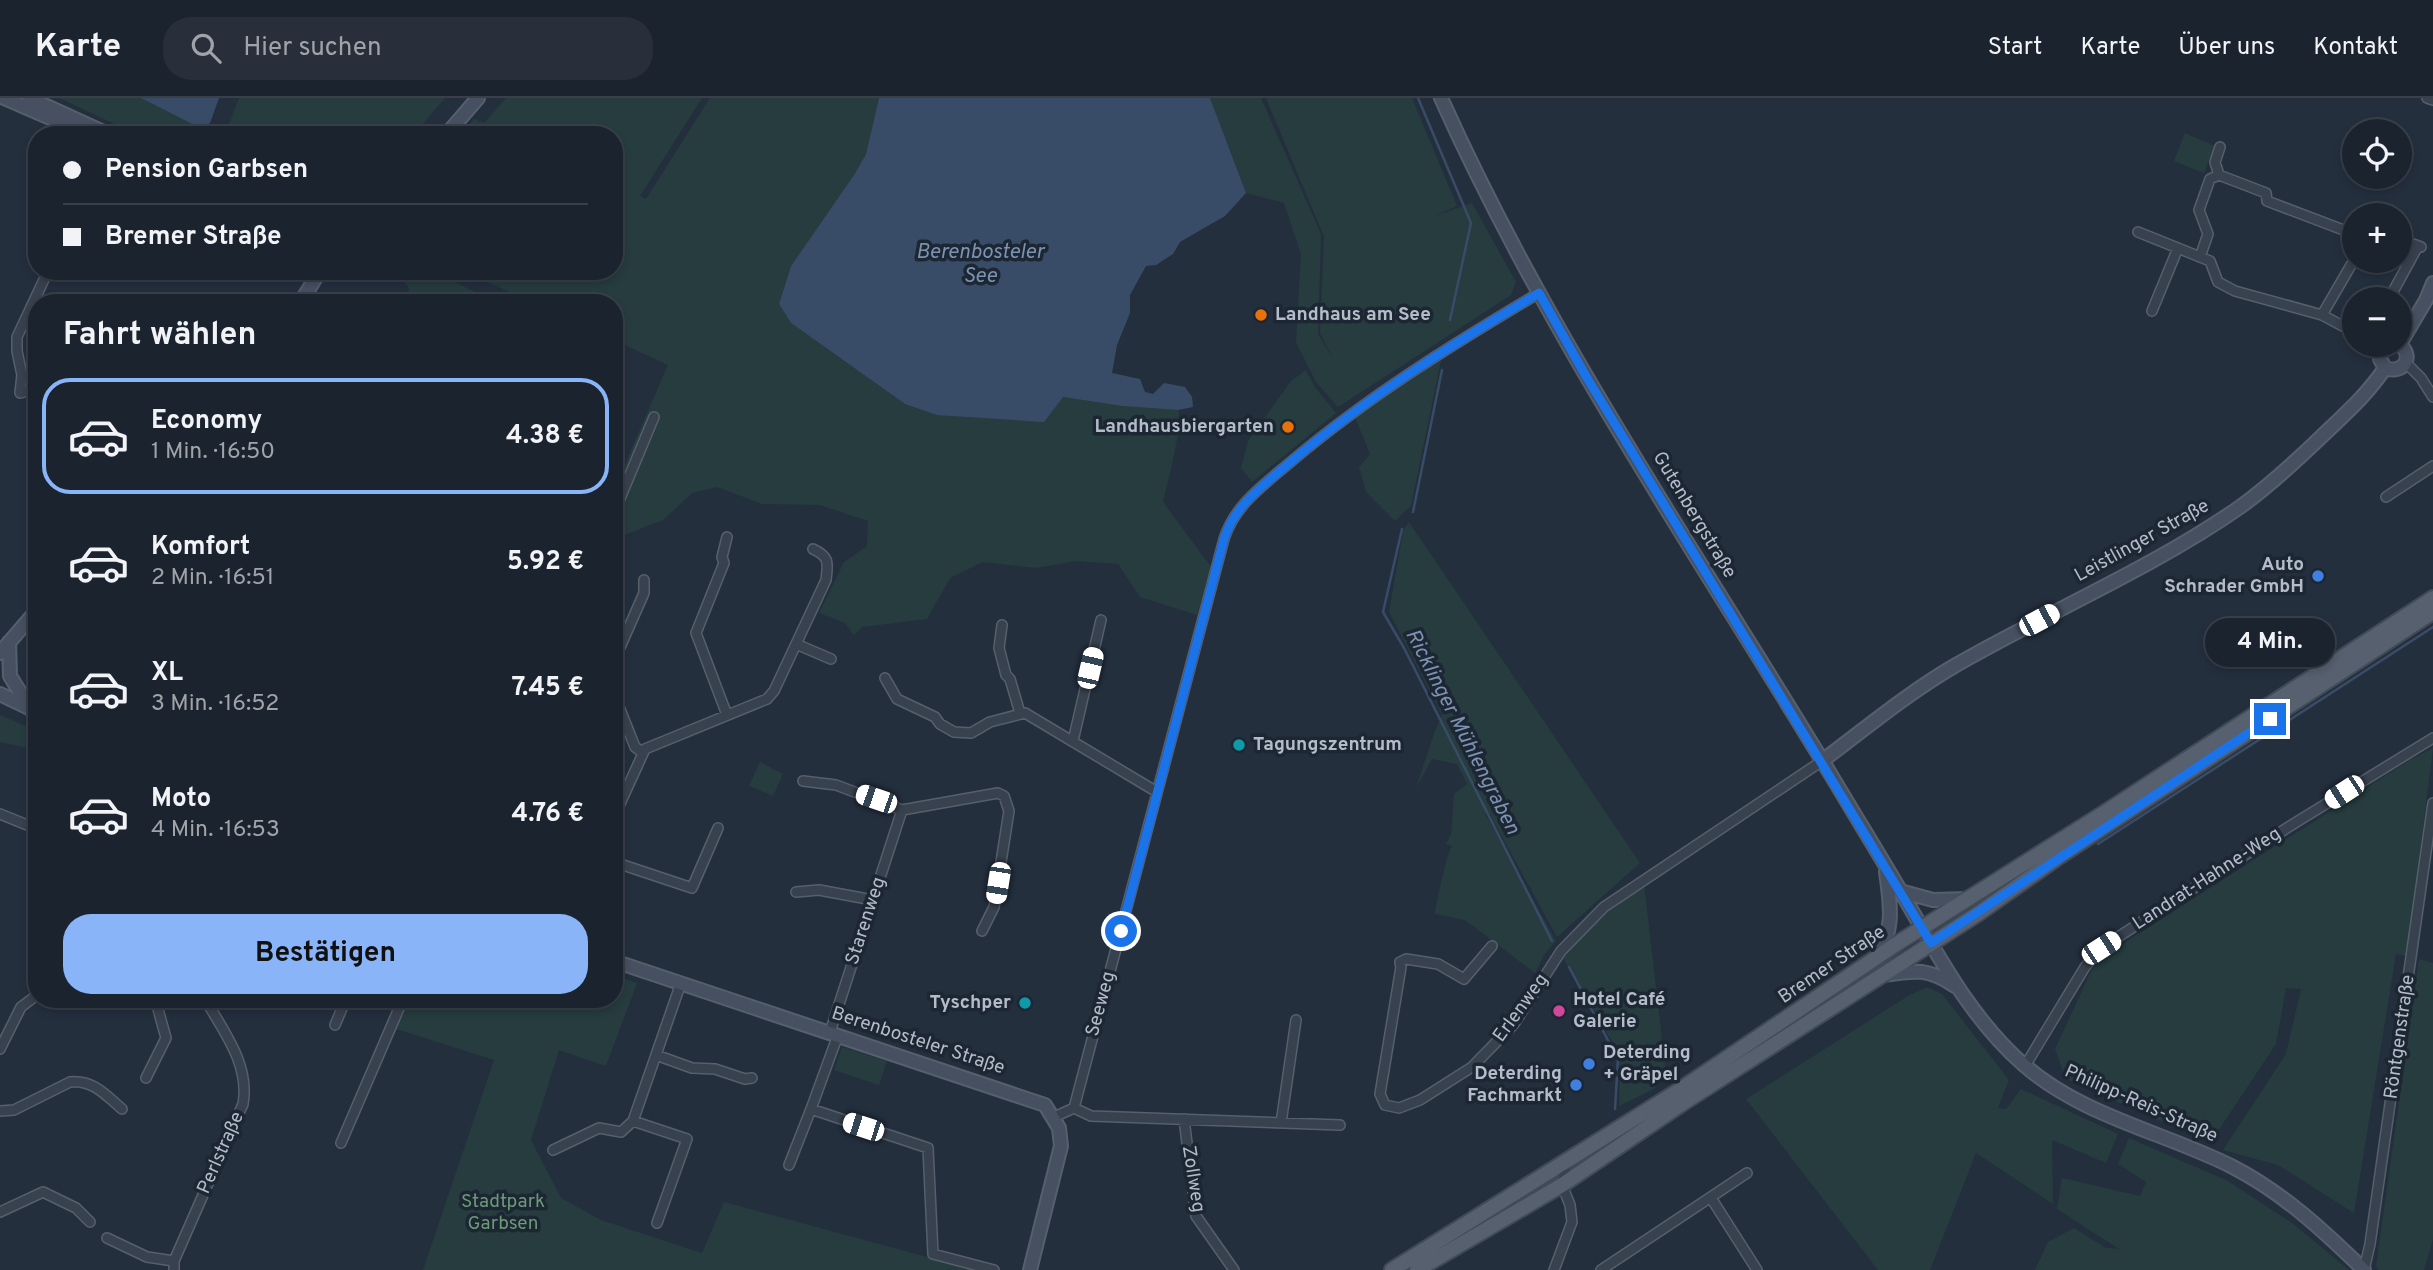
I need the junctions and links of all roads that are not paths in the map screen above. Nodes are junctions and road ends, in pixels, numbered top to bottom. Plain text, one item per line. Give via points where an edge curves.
1 (4, 98) edge
2 (29, 98) edge
3 (478, 98) edge
4 (1441, 98) edge
5 (2427, 98) edge
6 (2433, 100) edge
7 (68, 126) edge
8 (90, 126) edge
9 (454, 126) edge
10 (2220, 147) dead end
11 (2219, 175) junction
12 (2342, 229) edge
13 (2137, 232) dead end
14 (2412, 244) edge
15 (2178, 248) junction
16 (2200, 257) junction
17 (2412, 260) edge
18 (2346, 273) edge
19 (2433, 283) edge
20 (1539, 293) junction
21 (2152, 311) dead end
22 (28, 314) edge
23 (2322, 315) junction
24 (2412, 324) edge
25 (2342, 326) edge
26 (2380, 357) edge
27 (2408, 357) edge
28 (2406, 363) junction
29 (2385, 368) junction
30 (28, 391) edge
31 (2433, 397) edge
32 (654, 417) dead end
33 (2433, 466) edge
34 (623, 491) edge
35 (2386, 497) dead end
36 (727, 537) dead end
37 (813, 549) dead end
38 (643, 580) dead end
39 (2433, 598) edge
40 (2433, 612) edge
41 (28, 619) edge
42 (1101, 620) dead end
43 (1002, 625) dead end
44 (9, 639) edge
45 (623, 641) edge
46 (796, 644) junction
47 (0, 653) edge
48 (831, 659) dead end
49 (885, 678) dead end
50 (0, 694) edge
51 (28, 702) edge
52 (28, 708) edge
53 (1020, 713) junction
54 (727, 715) junction
55 (623, 717) edge
56 (2433, 738) edge
57 (1073, 741) junction
58 (642, 752) junction
59 (1822, 761) junction
60 (803, 781) dead end
61 (1157, 792) junction
62 (623, 796) edge
63 (2433, 803) edge
64 (902, 810) junction
65 (0, 814) edge
66 (28, 825) edge
67 (718, 828) dead end
68 (2429, 862) edge
69 (623, 865) edge
70 (1886, 868) junction
71 (1900, 891) junction
72 (796, 892) dead end
73 (1968, 899) junction
74 (873, 900) junction
75 (1922, 929) junction
76 (982, 931) dead end
77 (1931, 943) junction
78 (1492, 946) dead end
79 (1872, 961) junction
80 (623, 964) edge
81 (1884, 975) junction
82 (681, 984) junction
83 (1959, 988) junction
84 (28, 1002) edge
85 (157, 1008) edge
86 (210, 1008) edge
87 (342, 1008) edge
88 (399, 1008) edge
89 (1296, 1020) dead end
90 (335, 1025) dead end
91 (834, 1033) junction
92 (0, 1049) edge
93 (656, 1055) junction
94 (2025, 1066) junction
95 (146, 1078) dead end
96 (752, 1079) dead end
97 (1073, 1108) junction
98 (122, 1109) dead end
99 (811, 1109) junction
100 (0, 1111) edge
101 (1054, 1117) junction
102 (1184, 1119) junction
103 (633, 1121) junction
104 (1282, 1123) junction
105 (1340, 1125) dead end
106 (341, 1143) dead end
107 (554, 1150) dead end
108 (1567, 1159) junction
109 (789, 1165) dead end
110 (1747, 1173) dead end
111 (1562, 1185) junction
112 (1711, 1198) junction
113 (0, 1212) edge
114 (90, 1222) dead end
115 (657, 1223) dead end
116 (107, 1238) dead end
117 (174, 1266) edge
118 (1607, 1268) edge
119 (994, 1270) edge
120 (1030, 1270) edge
121 (1234, 1270) edge
122 (1392, 1270) edge
123 (1417, 1270) edge
124 (1554, 1270) edge
125 (1757, 1270) edge
126 (2364, 1270) edge

1 - 7 street
2 - 8 street
3 - 9 street
4 - 20 street, Gutenbergstraße
5 - 6 street
10 - 11 street via 2215,162
11 - 12 street via 2266,193 2267,201
11 - 16 street via 2210,179 2199,210 2208,234
13 - 15 street
14 - 17 street via 2420,247
15 - 16 street
15 - 21 street
16 - 23 street via 2210,261 2218,282 2235,291
18 - 23 street
19 - 24 street
20 - 59 street, Gutenbergstraße
20 - 61 street, Seeweg via 1342,420 1232,518
22 - 30 street via 17,337 20,393
23 - 25 street
26 - 29 street
27 - 28 street
28 - 29 street via 2395,370
28 - 31 street
29 - 59 street, Leistlinger Straße via 2358,403 2241,506 2140,568 1953,667
32 - 34 street
33 - 35 street
36 - 54 street via 724,563 696,632
37 - 46 street via 823,554 828,564
38 - 45 street via 644,593
39 - 73 main road, Bremer Straße
40 - 77 main road, Bremer Straße
41 - 44 street
42 - 57 street
43 - 53 street via 999,648
44 - 47 street
44 - 51 street via 10,676
46 - 48 street
46 - 54 street via 771,696
49 - 53 street via 897,699 954,732 971,733
50 - 52 street
53 - 57 street
54 - 58 street
55 - 58 street via 635,747
56 - 94 street, Landrat-Hahne-Weg via 2101,948
57 - 61 street
58 - 62 street
59 - 70 street, Gutenbergstraße
59 - 78 street, Erlenweg via 1604,908 1566,945 1514,1024 1472,1067 1420,1100 1399,1108 1385,1105 1380,1094 1399,962 1438,964 1464,979
60 - 64 street via 836,785
61 - 97 street, Seeweg
63 - 68 street, Röntgenstraße
64 - 74 street, Starenweg
64 - 76 street via 998,793 1008,802 994,907
65 - 66 street
67 - 69 street via 692,888
68 - 126 street, Röntgenstraße
70 - 71 street, Gutenbergstraße
70 - 79 street via 1889,930
71 - 73 street via 1933,900
71 - 75 street, Gutenbergstraße
72 - 74 street via 819,890
73 - 75 main road, Bremer Straße
74 - 91 street, Starenweg
75 - 77 street, Gutenbergstraße
75 - 79 main road, Bremer Straße
77 - 81 main road, Bremer Straße
77 - 83 street, Philipp-Reis-Straße
79 - 108 main road, Bremer Straße
80 - 82 street, Berenbosteler Straße
81 - 83 street via 1922,971 1937,974
81 - 111 main road, Bremer Straße
82 - 91 street, Berenbosteler Straße
82 - 93 street
83 - 94 street, Philipp-Reis-Straße
84 - 92 street
85 - 95 street via 166,1038
86 - 117 street, Perlstraße via 240,1061 245,1091
87 - 90 street
88 - 106 street
89 - 104 street
91 - 99 street, Starenweg
91 - 101 street, Berenbosteler Straße via 1040,1102
93 - 96 street via 692,1068
93 - 103 street
94 - 126 street, Philipp-Reis-Straße via 2075,1100 2256,1180 2326,1233
97 - 101 street
97 - 102 street via 1091,1116
98 - 100 street via 102,1091 77,1081 14,1110
99 - 109 street, Starenweg
99 - 119 street via 928,1148 933,1254
101 - 120 street via 1060,1134 1059,1160
102 - 104 street
102 - 121 street, Zollweg via 1196,1216
103 - 107 street via 621,1132 598,1128
103 - 115 street via 687,1139
104 - 105 street
108 - 111 street
108 - 122 main road, Bremer Straße
110 - 112 street
111 - 123 main road, Bremer Straße
111 - 124 street via 1572,1222
112 - 118 street
112 - 125 street
113 - 114 street via 43,1192 76,1208
116 - 117 street

